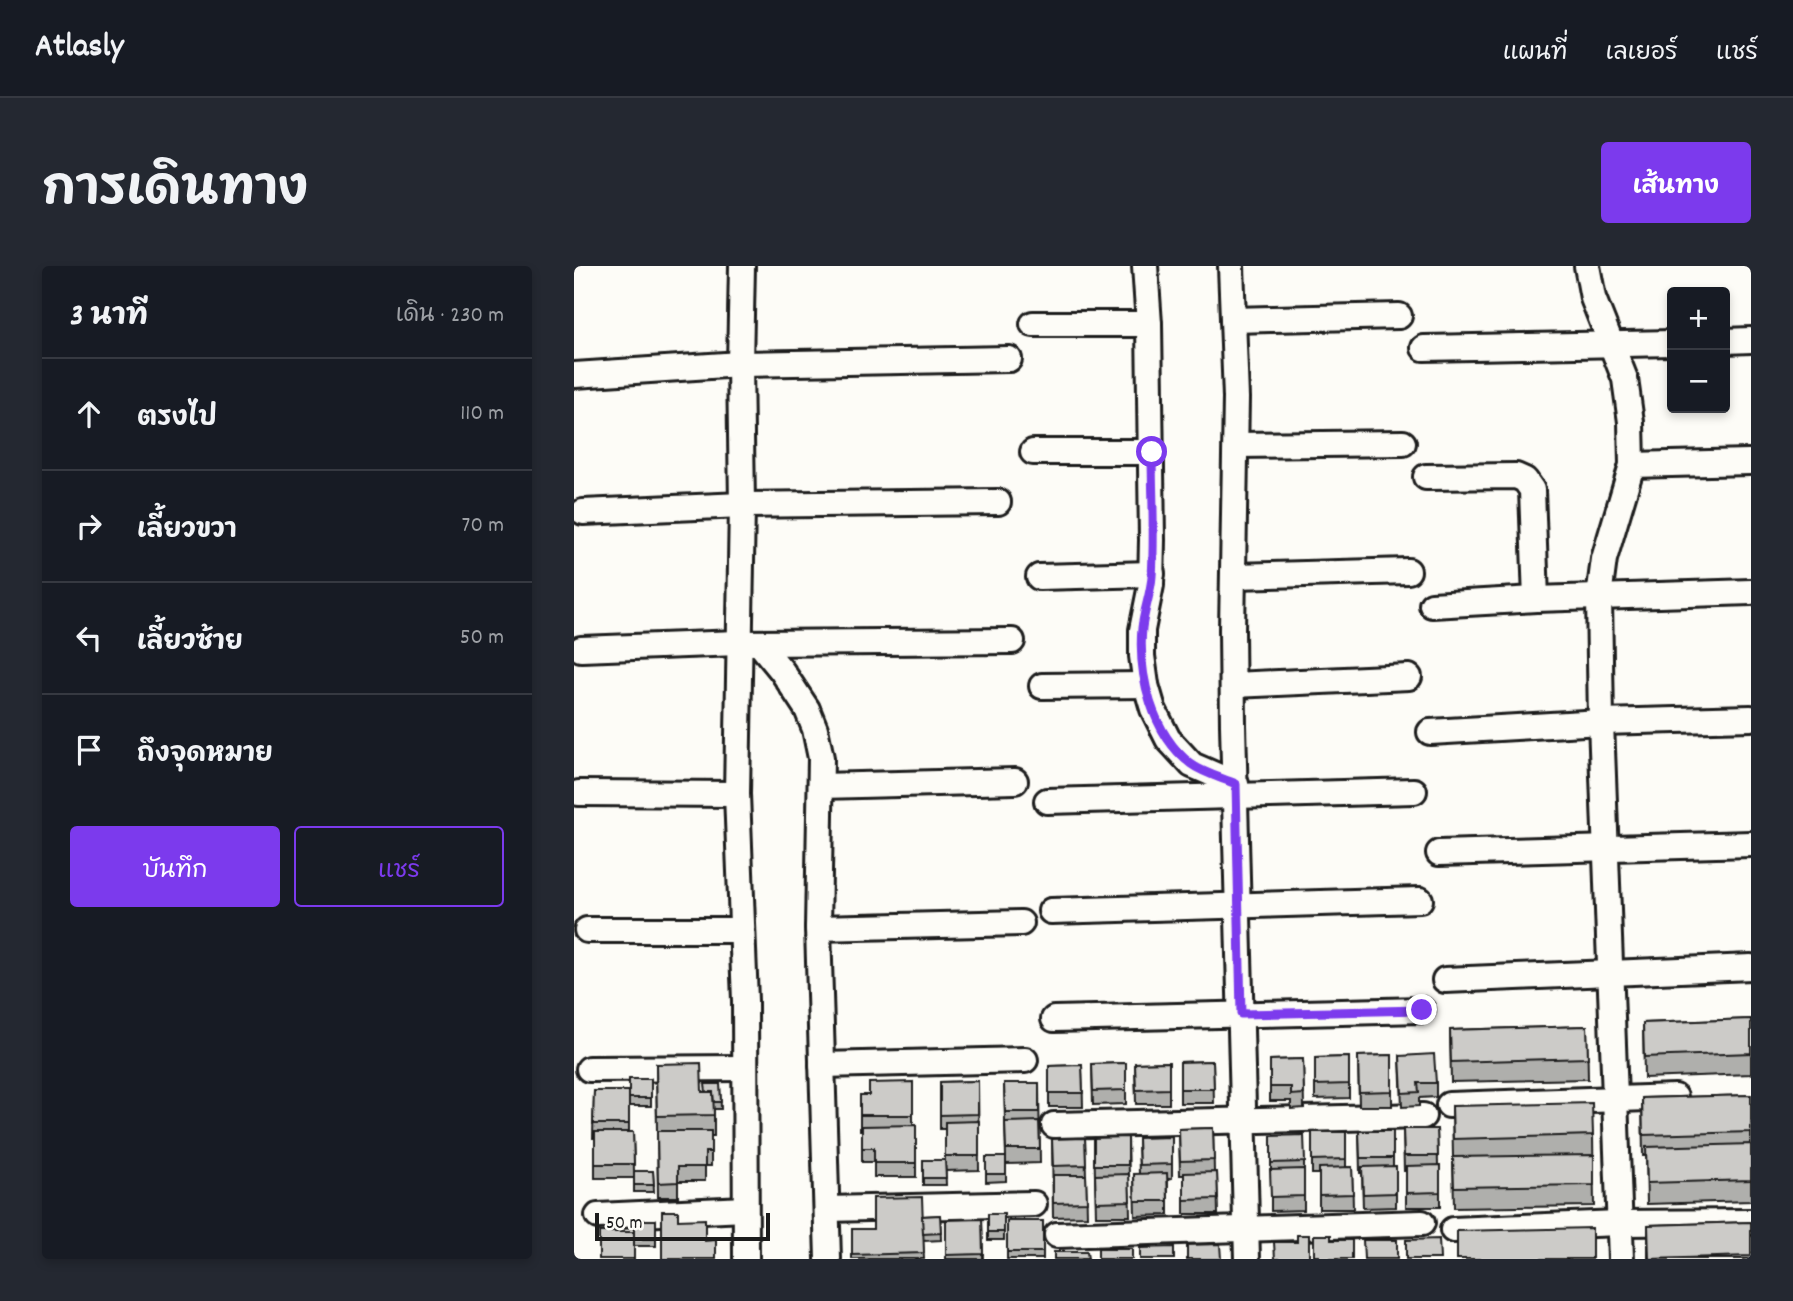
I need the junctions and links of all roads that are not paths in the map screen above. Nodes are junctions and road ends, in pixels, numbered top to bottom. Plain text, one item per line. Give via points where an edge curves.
1 (742, 266) edge
2 (1145, 266) edge
3 (1231, 266) edge
4 (1587, 266) edge
5 (1399, 316) dead end
6 (1233, 320) junction
7 (1033, 324) dead end
8 (1149, 324) junction
9 (1751, 340) edge
10 (1730, 341) edge
11 (1667, 343) edge
12 (1613, 346) junction
13 (1424, 348) dead end
14 (1009, 359) dead end
15 (740, 364) junction
16 (575, 375) edge
17 (1403, 443) dead end
18 (1236, 445) junction
19 (1033, 452) dead end
20 (1152, 452) junction
21 (1749, 462) dead end
22 (1632, 465) junction
23 (1426, 477) dead end
24 (998, 502) dead end
25 (743, 505) junction
26 (583, 512) dead end
27 (1408, 571) dead end
28 (1152, 574) junction
29 (1235, 576) junction
30 (1039, 577) dead end
31 (1751, 592) edge
32 (1599, 597) junction
33 (1536, 598) junction
34 (1433, 605) dead end
35 (1012, 641) dead end
36 (749, 643) junction
37 (581, 649) dead end
38 (1409, 677) dead end
39 (1146, 685) junction
40 (1233, 685) junction
41 (1042, 686) dead end
42 (1751, 718) edge
43 (1601, 722) junction
44 (1430, 732) dead end
45 (1016, 781) dead end
46 (821, 786) junction
47 (1236, 790) junction
48 (1414, 791) dead end
49 (579, 793) dead end
50 (737, 794) junction
51 (1047, 801) dead end
52 (1751, 844) edge
53 (1606, 848) junction
54 (1439, 853) dead end
55 (1420, 900) dead end
56 (1237, 906) junction
57 (1051, 911) dead end
58 (1021, 923) dead end
59 (818, 928) junction
60 (587, 930) dead end
61 (742, 930) junction
62 (1751, 967) edge
63 (1611, 974) junction
64 (1445, 980) dead end
65 (1422, 1010) dead end
66 (1241, 1014) junction
67 (1054, 1019) dead end
68 (1025, 1060) dead end
69 (822, 1065) junction
70 (745, 1068) junction
71 (589, 1069) dead end
72 (1697, 1097) edge
73 (1615, 1099) junction
74 (1449, 1105) edge
75 (1423, 1116) dead end
76 (1243, 1120) junction
77 (1054, 1125) dead end
78 (1034, 1204) dead end
79 (745, 1209) junction
80 (827, 1209) junction
81 (598, 1216) dead end
82 (1751, 1222) edge
83 (1422, 1223) dead end
84 (1619, 1223) junction
85 (1247, 1230) junction
86 (1453, 1230) dead end
87 (1057, 1235) dead end
88 (746, 1259) edge
89 (828, 1259) edge
90 (1247, 1259) edge
91 (1620, 1259) edge

1 - 15 street
2 - 8 street
3 - 6 street
4 - 12 street via 1593,298
5 - 6 street
6 - 18 street
7 - 8 street
8 - 20 street
9 - 10 street
11 - 12 street
12 - 13 street
12 - 22 street via 1625,379
14 - 15 street
15 - 16 street
15 - 25 street
17 - 18 street
18 - 29 street
19 - 20 street
20 - 28 street
21 - 22 street
22 - 32 street via 1604,559
23 - 33 street via 1516,476 1525,480 1532,490
24 - 25 street
25 - 26 street
25 - 36 street
27 - 29 street
28 - 30 street
28 - 39 street via 1142,630
29 - 40 street
31 - 32 street
32 - 33 street
32 - 43 street
33 - 34 street
35 - 36 street
36 - 37 street
36 - 46 street via 788,680 807,709 816,729
36 - 50 street
38 - 40 street
39 - 41 street
39 - 47 street via 1168,739 1192,765
40 - 47 street
42 - 43 street
43 - 44 street
43 - 53 street
45 - 46 street
46 - 59 street
47 - 48 street
47 - 51 street
47 - 56 street
49 - 50 street
50 - 61 street
52 - 53 street
53 - 54 street
53 - 63 street
55 - 56 street
56 - 57 street
56 - 66 street
58 - 59 street
59 - 69 street
60 - 61 street
61 - 70 street
62 - 63 street
63 - 64 street
63 - 73 street
65 - 66 street
66 - 67 street
66 - 76 street
68 - 69 street
69 - 80 street
70 - 71 street
70 - 79 street
72 - 73 street
73 - 74 street
73 - 84 street
75 - 76 street
76 - 77 street
76 - 85 street
78 - 80 street
79 - 81 street
79 - 88 street
80 - 89 street
82 - 84 street
83 - 85 street
84 - 86 street
84 - 91 street
85 - 87 street
85 - 90 street

